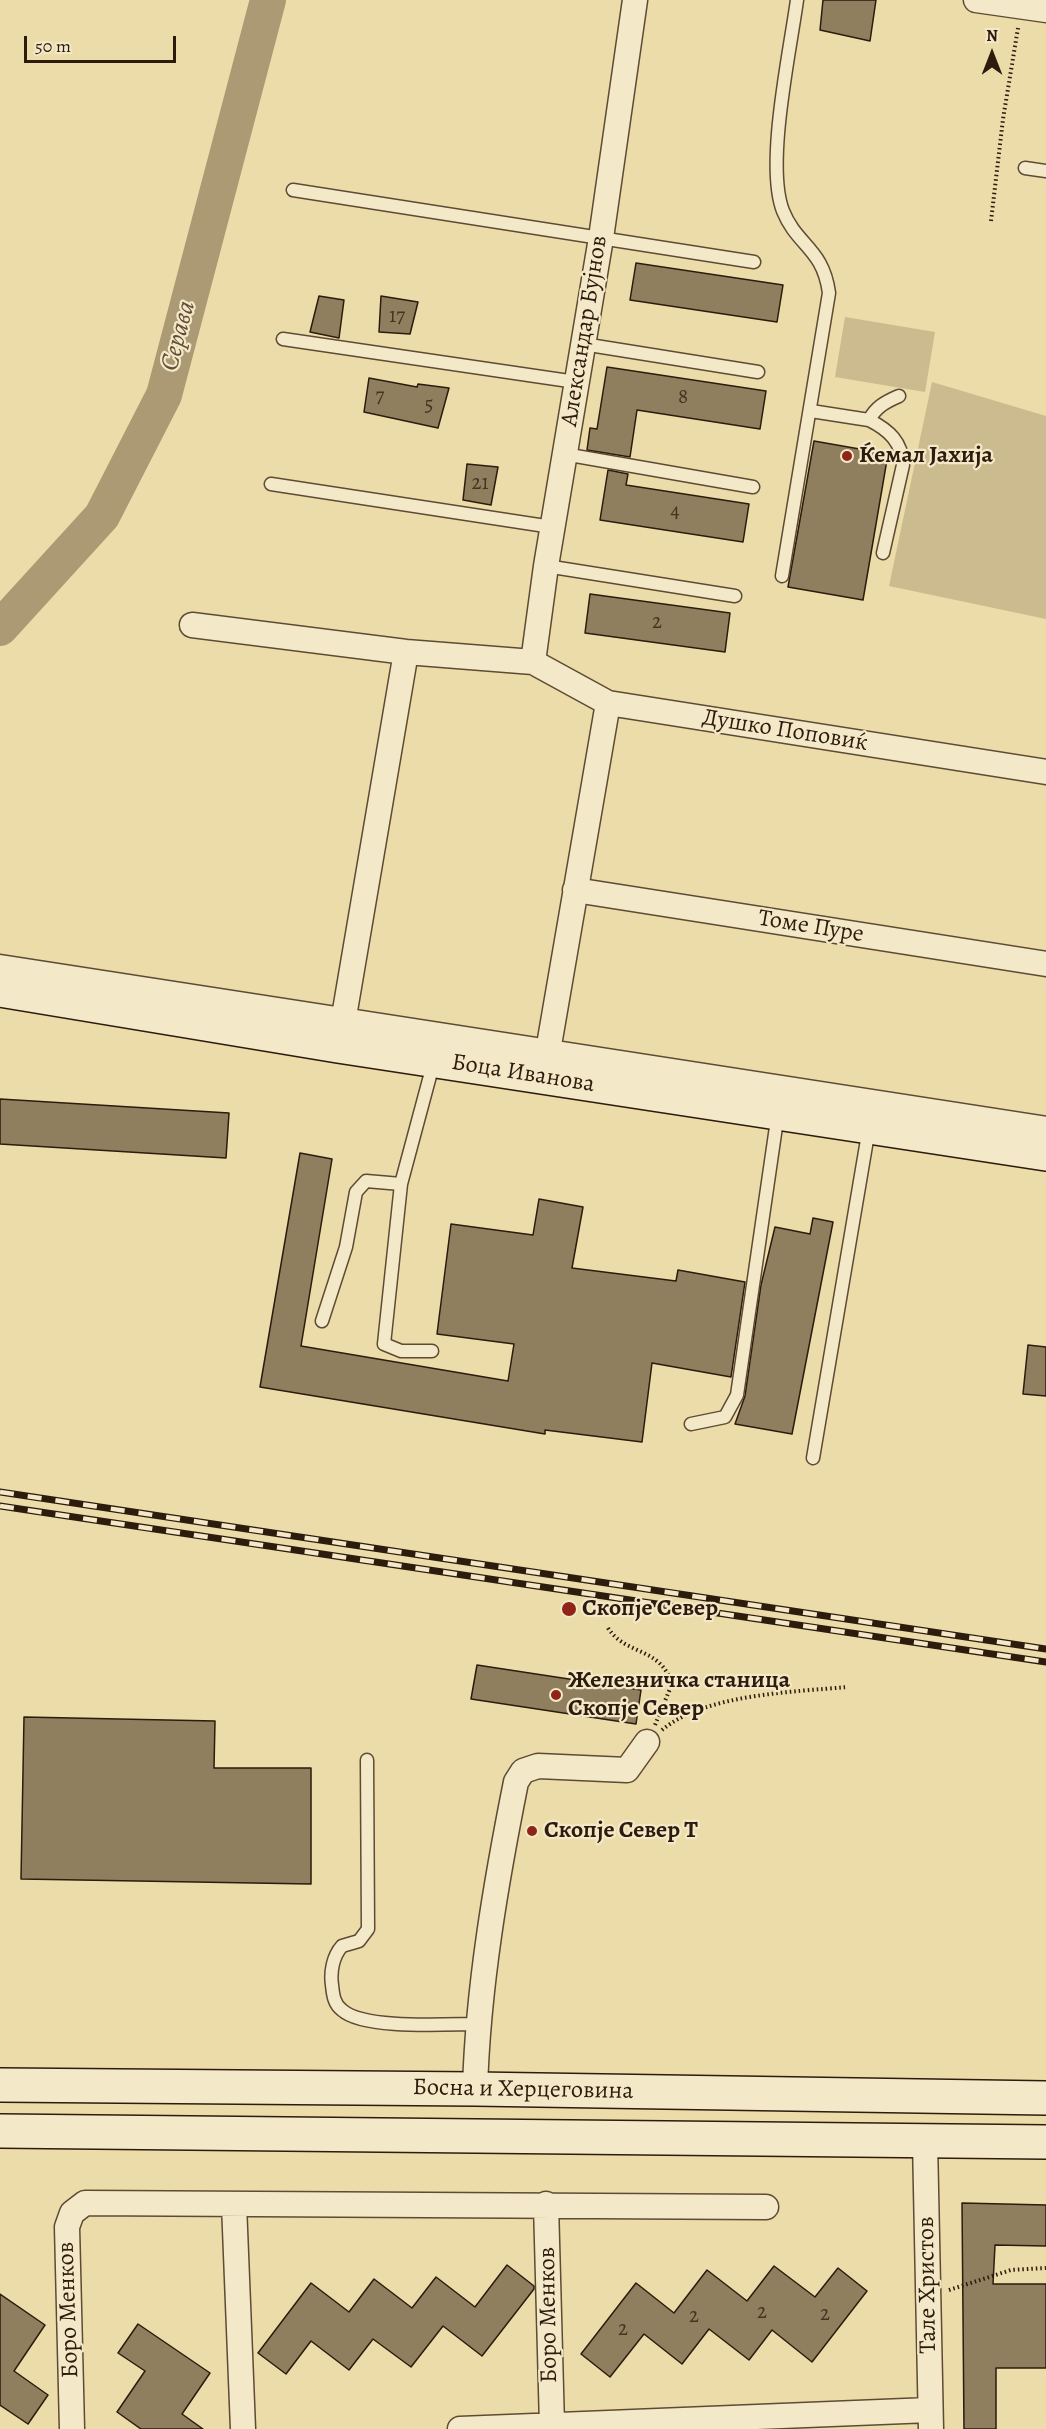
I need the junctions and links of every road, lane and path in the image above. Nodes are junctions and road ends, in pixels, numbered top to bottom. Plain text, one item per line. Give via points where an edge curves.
1 (635, 0) edge
2 (797, 0) edge
3 (976, 0) edge
4 (1021, 7) junction
5 (1046, 10) edge
6 (1025, 168) dead end
7 (1046, 171) edge
8 (293, 190) dead end
9 (991, 221) dead end
10 (600, 238) junction
11 (754, 262) dead end
12 (283, 339) dead end
13 (583, 344) junction
14 (758, 372) dead end
15 (576, 382) junction
16 (899, 396) dead end
17 (811, 411) junction
18 (869, 420) junction
19 (564, 454) junction
20 (271, 484) dead end
21 (753, 487) dead end
22 (552, 527) junction
23 (883, 553) dead end
24 (546, 566) junction
25 (782, 576) dead end
26 (735, 596) dead end
27 (192, 625) dead end
28 (406, 652) junction
29 (533, 662) junction
30 (608, 703) junction
31 (1046, 772) edge
32 (575, 890) junction
33 (1046, 964) edge
34 (0, 967) edge
35 (0, 990) edge
36 (341, 1033) junction
37 (548, 1051) junction
38 (435, 1061) junction
39 (778, 1113) junction
40 (905, 1119) junction
41 (870, 1126) junction
42 (1046, 1129) edge
43 (1046, 1154) edge
44 (401, 1184) junction
45 (322, 1321) dead end
46 (432, 1351) dead end
47 (691, 1424) dead end
48 (813, 1458) dead end
49 (608, 1628) dead end
50 (847, 1687) dead end
51 (647, 1742) junction
52 (367, 1760) dead end
53 (478, 2024) junction
54 (0, 2085) edge
55 (475, 2089) junction
56 (1046, 2098) edge
57 (0, 2131) edge
58 (925, 2141) junction
59 (1046, 2142) edge
60 (234, 2204) junction
61 (546, 2204) junction
62 (766, 2207) dead end
63 (1046, 2268) edge
64 (928, 2297) junction
65 (930, 2420) edge
66 (695, 2425) edge
67 (552, 2426) junction
68 (72, 2429) edge
69 (243, 2429) edge
70 (460, 2429) edge

1 - 10 street, Александар Бујнов
2 - 17 lane via 776,177 783,212 822,263 827,276 829,293
3 - 4 street
4 - 5 street
4 - 9 path
6 - 7 lane
8 - 10 lane
10 - 11 lane
10 - 13 street, Александар Бујнов
12 - 15 lane
13 - 14 lane
13 - 15 street, Александар Бујнов
15 - 19 street, Александар Бујнов
16 - 18 lane via 883,403
17 - 18 lane
17 - 25 lane
18 - 23 lane via 891,434 903,454
19 - 21 lane
19 - 22 street, Александар Бујнов
20 - 22 lane
22 - 24 street, Александар Бујнов
24 - 26 lane
24 - 29 street, Александар Бујнов
27 - 28 street
28 - 29 street
28 - 36 street
29 - 30 street, Душко Поповиќ
30 - 31 street, Душко Поповиќ
30 - 32 street
32 - 33 street, Томе Пуре
32 - 37 street
34 - 36 street
35 - 36 street, Боца Иванова
36 - 37 street
36 - 38 street, Боца Иванова
37 - 40 street
38 - 39 street, Боца Иванова
38 - 44 lane
39 - 41 street, Боца Иванова
39 - 47 lane via 737,1395 724,1417
40 - 41 street, Боца Иванова
40 - 42 street
40 - 43 street, Боца Иванова
41 - 48 lane
44 - 45 lane via 366,1181 356,1192 346,1246
44 - 46 lane via 384,1344 401,1351
49 - 51 path via 616,1640 667,1668 672,1684
50 - 51 path via 765,1694 720,1703 669,1724
51 - 53 street via 627,1770 538,1766 524,1771 516,1782
52 - 53 lane via 368,1929 359,1941 342,1946 334,1960 334,2000 342,2011 378,2023
53 - 55 street
54 - 55 street, Босна и Херцеговина
55 - 56 street, Босна и Херцеговина
57 - 58 street, Босна и Херцеговина
58 - 59 street, Босна и Херцеговина
58 - 64 street, Тале Христов
60 - 61 street, Боро Менков
60 - 68 street, Боро Менков via 85,2203 72,2213 67,2227
60 - 69 street
61 - 62 street, Боро Менков
61 - 67 street, Боро Менков
63 - 64 path via 1011,2270
64 - 65 street, Тале Христов
65 - 66 street
66 - 67 street
67 - 70 street

